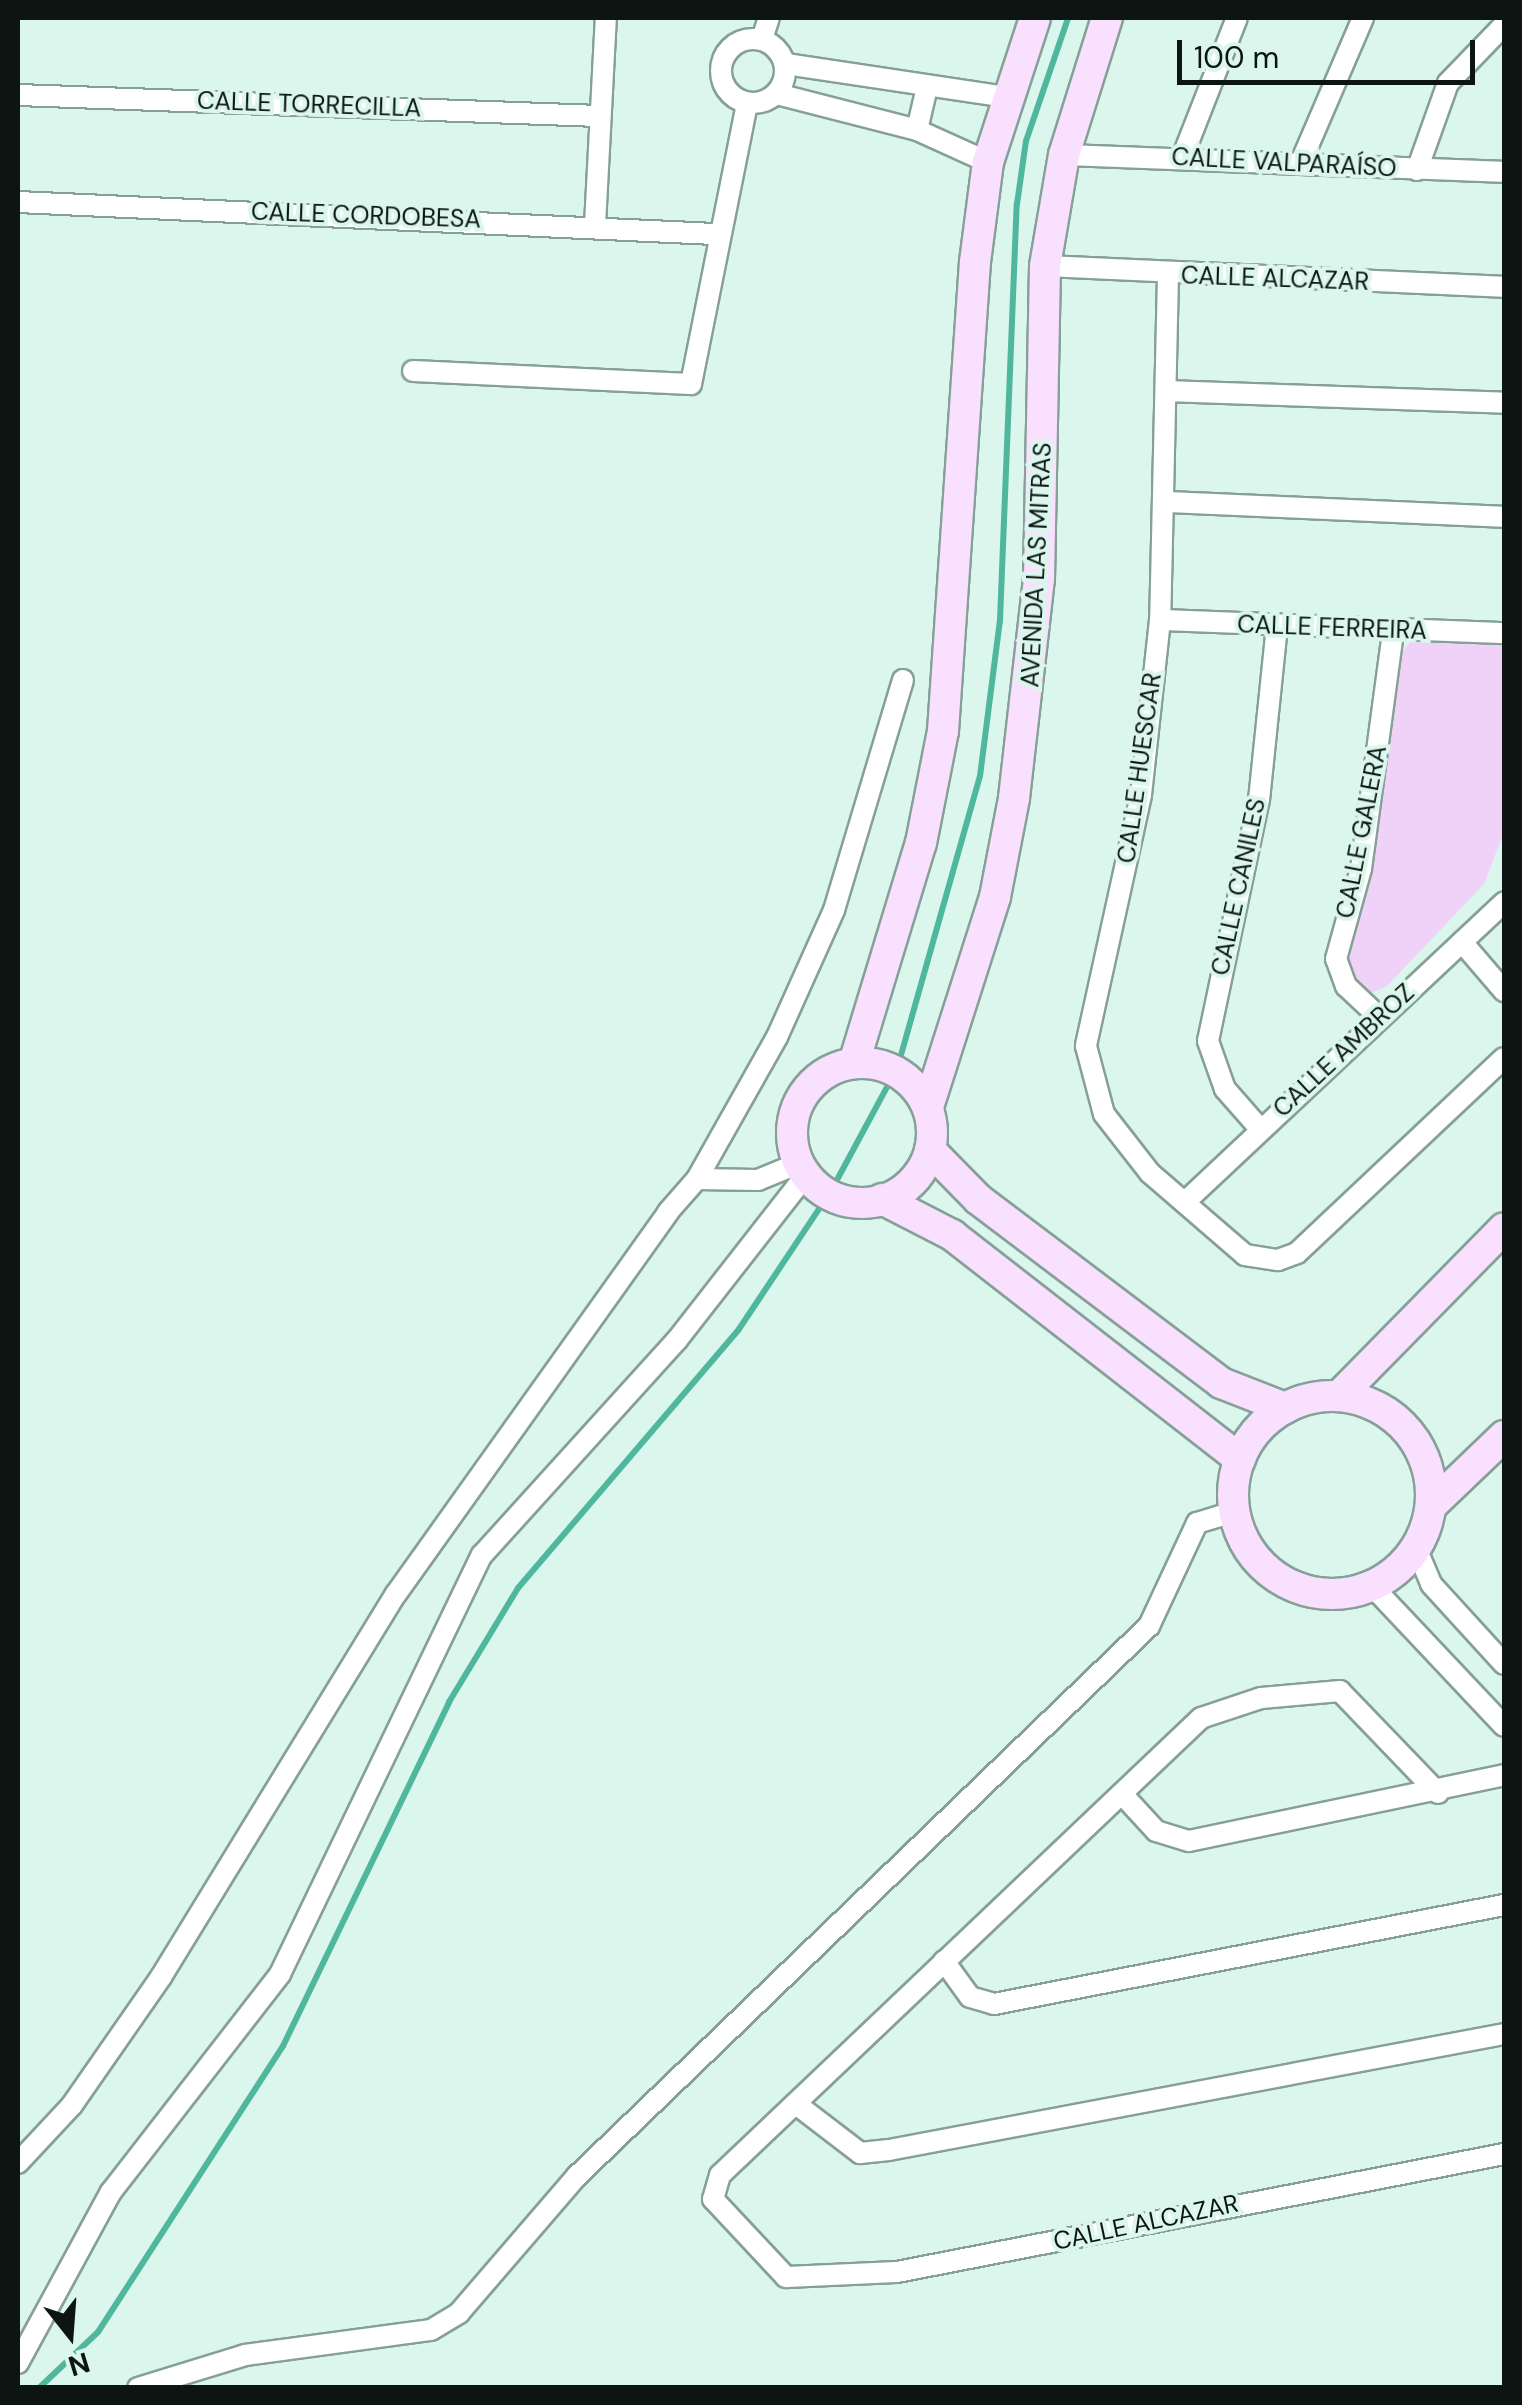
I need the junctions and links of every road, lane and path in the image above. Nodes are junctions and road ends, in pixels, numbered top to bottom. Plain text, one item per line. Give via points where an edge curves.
1 (606, 18) edge
2 (769, 18) edge
3 (1035, 18) edge
4 (1107, 18) edge
5 (1237, 18) edge
6 (1363, 18) edge
7 (1504, 25) edge
8 (762, 39) junction
9 (786, 64) junction
10 (927, 87) junction
11 (776, 94) junction
12 (18, 95) edge
13 (1006, 96) junction
14 (747, 103) junction
15 (600, 116) junction
16 (917, 130) junction
17 (1064, 155) junction
18 (1182, 158) junction
19 (988, 162) junction
20 (1301, 162) junction
21 (1417, 170) junction
22 (1504, 172) edge
23 (18, 202) edge
24 (595, 224) junction
25 (714, 234) junction
26 (1045, 266) junction
27 (1168, 275) junction
28 (1504, 287) edge
29 (414, 371) dead end
30 (1168, 391) junction
31 (1504, 403) edge
32 (1167, 502) junction
33 (1504, 518) edge
34 (1160, 620) junction
35 (1277, 627) junction
36 (1392, 632) junction
37 (1504, 633) edge
38 (903, 680) dead end
39 (1504, 902) edge
40 (1462, 942) junction
41 (1504, 992) edge
42 (1378, 1016) junction
43 (1504, 1058) edge
44 (854, 1063) junction
45 (928, 1107) junction
46 (1261, 1130) junction
47 (930, 1150) junction
48 (802, 1169) junction
49 (696, 1178) junction
50 (882, 1199) junction
51 (1184, 1202) junction
52 (1504, 1228) edge
53 (1339, 1396) junction
54 (1286, 1408) junction
55 (1504, 1436) edge
56 (1240, 1459) junction
57 (1431, 1506) junction
58 (1234, 1512) junction
59 (1416, 1548) junction
60 (1431, 1584) junction
61 (1372, 1586) junction
62 (1404, 1610) junction
63 (1504, 1664) edge
64 (1504, 1726) edge
65 (1504, 1775) edge
66 (1438, 1793) junction
67 (1122, 1794) junction
68 (1504, 1905) edge
69 (944, 1961) junction
70 (1504, 2034) edge
71 (796, 2104) junction
72 (1504, 2154) edge
73 (18, 2163) edge
74 (18, 2363) edge
75 (138, 2388) edge

1 - 15 street
2 - 8 street
3 - 13 street
4 - 17 street, AVENIDA LAS MITRAS
5 - 18 street
6 - 20 street
7 - 21 street via 1448,83
8 - 9 street
8 - 14 street via 734,44 722,62 728,92
9 - 10 street
9 - 11 street
10 - 13 street
10 - 16 street
11 - 14 street
11 - 16 street
12 - 15 street, CALLE TORRECILLA
13 - 19 street
14 - 25 street
15 - 24 street
16 - 19 street
17 - 18 street, CALLE VALPARAÍSO
17 - 26 street, AVENIDA LAS MITRAS
18 - 20 street, CALLE VALPARAÍSO
19 - 44 street via 944,731 912,878
20 - 21 street, CALLE VALPARAÍSO
21 - 22 street, CALLE VALPARAÍSO
23 - 24 street, CALLE CORDOBESA
24 - 25 street, CALLE CORDOBESA
25 - 29 street via 691,384
26 - 27 street, CALLE ALCAZAR
26 - 45 street, AVENIDA LAS MITRAS via 1028,714 995,897
27 - 28 street, CALLE ALCAZAR
27 - 30 street, CALLE HUESCAR
30 - 31 street
30 - 32 street, CALLE HUESCAR
32 - 33 street
32 - 34 street, CALLE HUESCAR
34 - 35 street, CALLE FERREIRA
34 - 51 street, CALLE HUESCAR via 1138,814 1086,1046 1122,1143
35 - 36 street, CALLE FERREIRA
35 - 46 street, CALLE CANILES via 1259,800 1208,1041 1225,1088
36 - 37 street, CALLE FERREIRA
36 - 42 street, CALLE GALERA via 1360,869 1336,959 1346,986
38 - 49 street via 834,910 778,1038
39 - 40 street, CALLE AMBROZ
40 - 41 street
40 - 42 street, CALLE AMBROZ
42 - 46 street, CALLE AMBROZ
43 - 51 street, CALLE HUESCAR via 1297,1252 1245,1255
44 - 45 street via 898,1072
44 - 48 street via 803,1095 793,1122
45 - 47 street
46 - 51 street, CALLE AMBROZ
47 - 50 street via 917,1176
47 - 54 street via 978,1199 1221,1384
48 - 49 street via 758,1180
48 - 50 street via 840,1199
48 - 74 street via 676,1340 482,1555 280,1974 111,2192
49 - 73 street via 396,1594 132,2020
50 - 56 street via 952,1235
52 - 53 street
53 - 54 street
53 - 57 street via 1405,1426 1424,1457
54 - 56 street
55 - 57 street
56 - 58 street
57 - 59 street
58 - 61 street via 1247,1545 1285,1582 1319,1593
58 - 75 street via 1197,1523 1149,1626 577,2176 460,2313 431,2330 245,2355
59 - 60 street
59 - 61 street
60 - 62 street
60 - 63 street
61 - 62 street
62 - 64 street
65 - 66 street
66 - 67 street via 1189,1841 1156,1830
66 - 67 street via 1362,1710 1319,1690 1201,1718
67 - 69 street
68 - 69 street via 994,2004 970,1996
69 - 71 street
70 - 71 street via 860,2153
71 - 72 street, CALLE ALCAZAR via 712,2191 786,2276 897,2272

